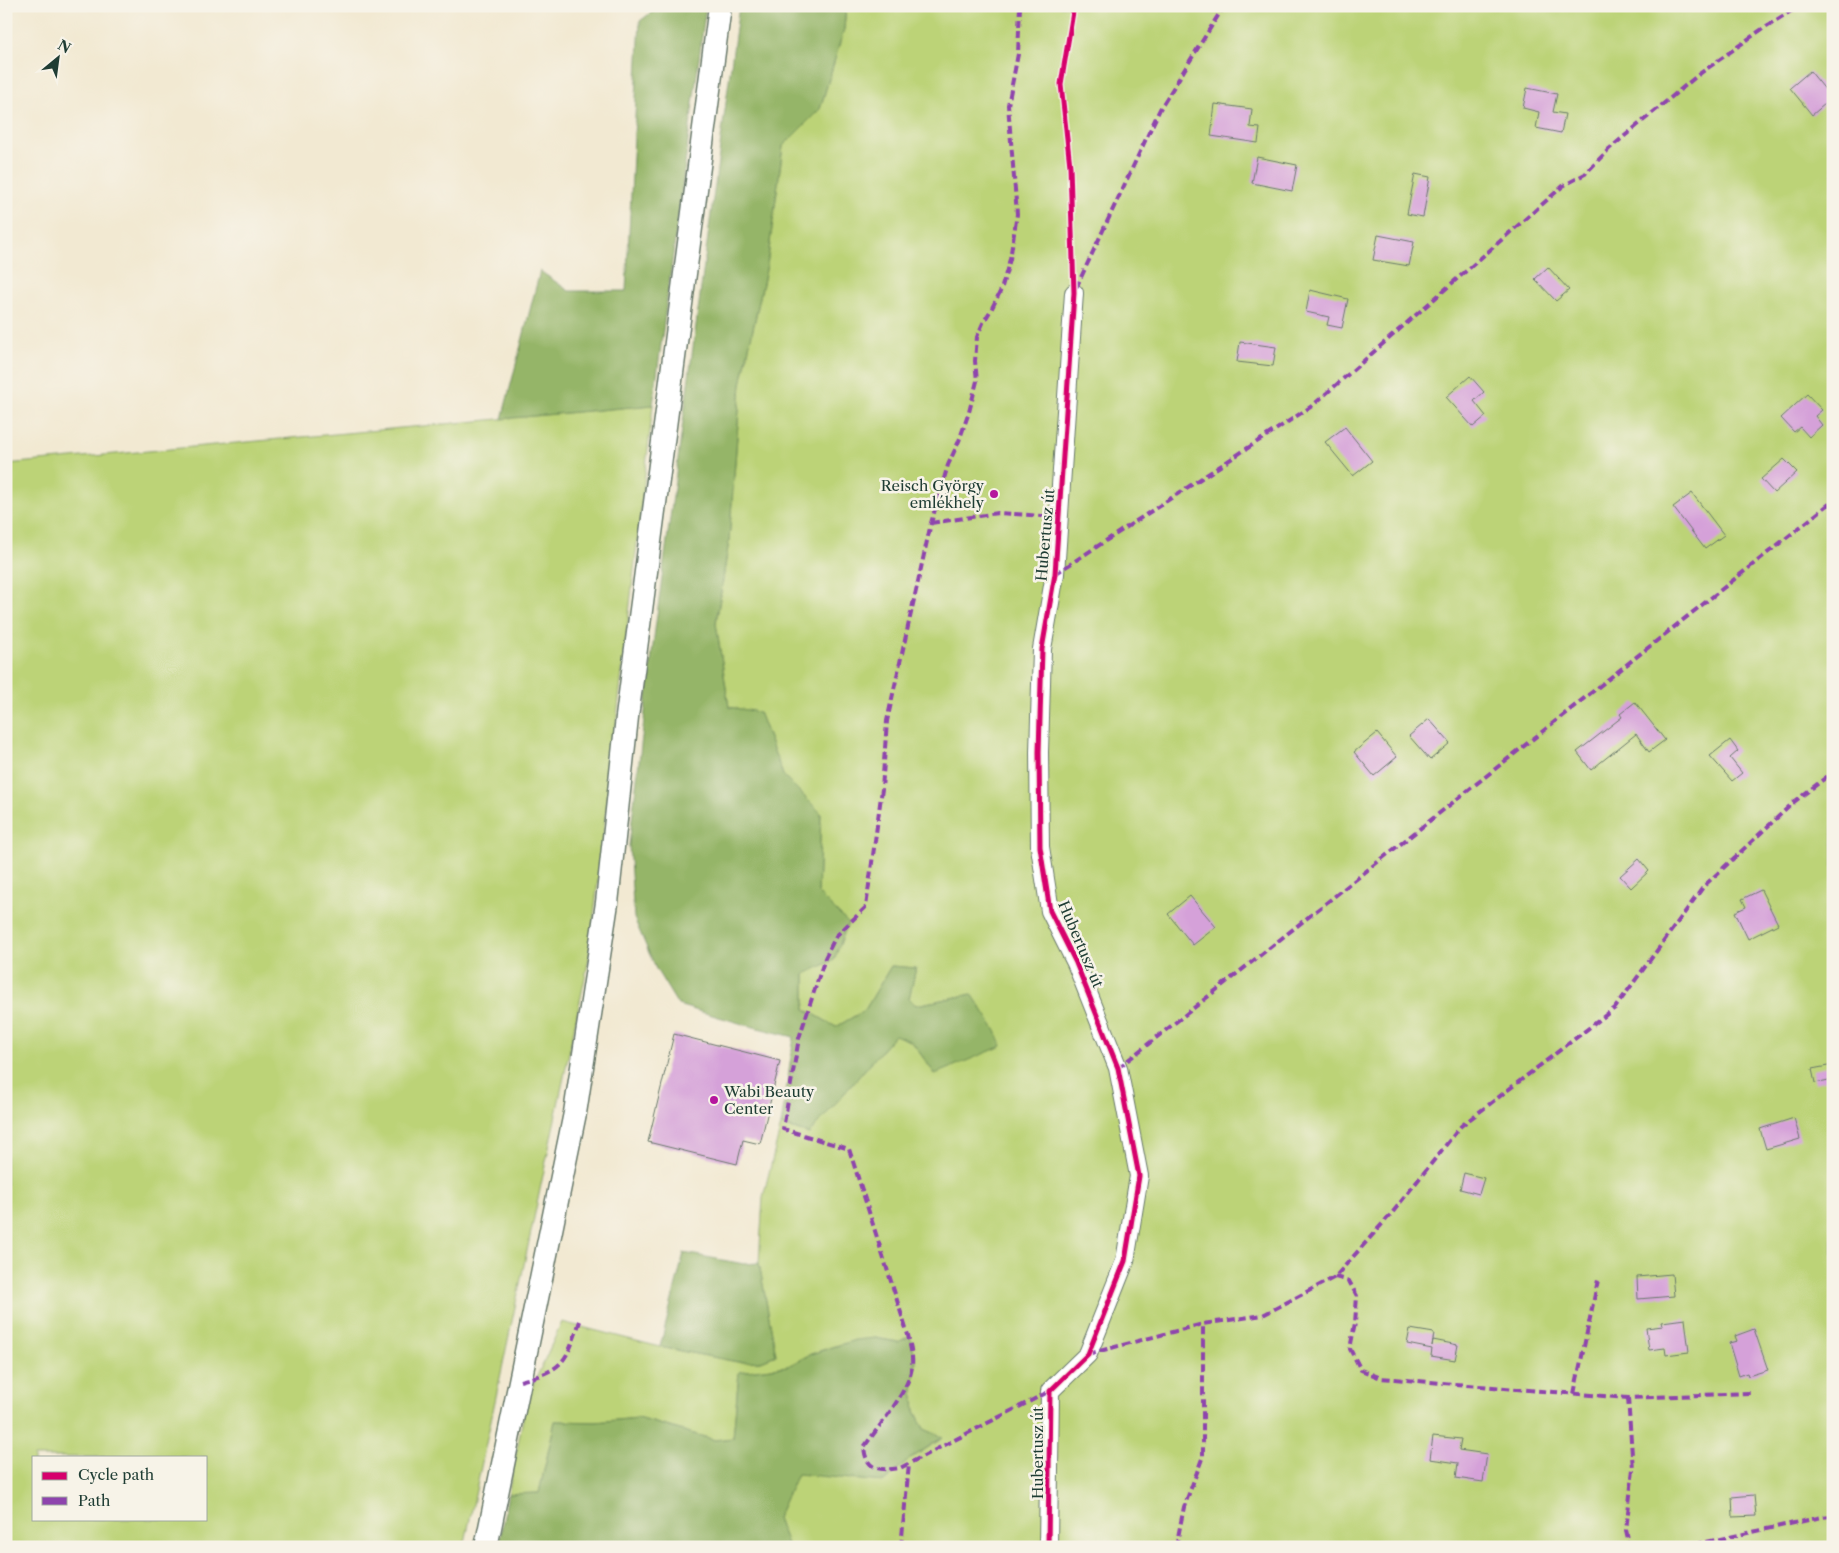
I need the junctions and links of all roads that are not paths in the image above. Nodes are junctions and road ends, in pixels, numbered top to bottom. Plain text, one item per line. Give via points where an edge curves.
1 (720, 6) edge
2 (1074, 293) dead end
3 (486, 1547) edge
4 (1048, 1547) edge

1 - 3 main road via 627,717 606,912 575,1112
2 - 4 street, Hubertusz út via 1055,574 1042,650 1040,847 1050,911 1076,963 1118,1068 1139,1176 1125,1261 1088,1354 1050,1391

